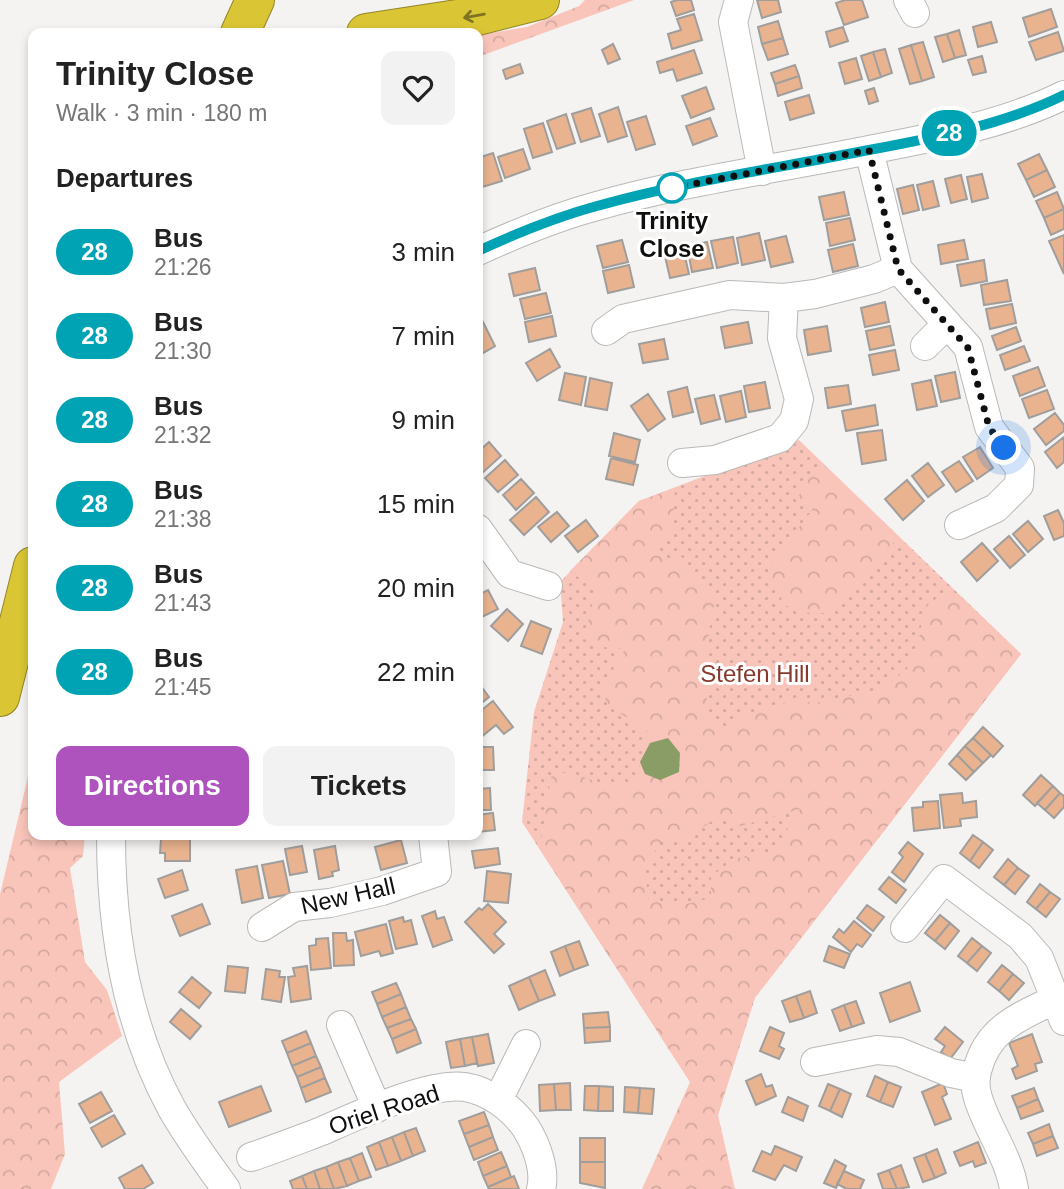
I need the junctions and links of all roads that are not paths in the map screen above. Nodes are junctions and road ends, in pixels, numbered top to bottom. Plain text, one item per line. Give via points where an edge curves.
1 (256, 0) edge
2 (540, 0) edge
3 (739, 0) edge
4 (242, 28) edge
5 (399, 28) edge
6 (1061, 105) edge
7 (869, 150) junction
8 (762, 171) junction
9 (483, 249) edge
10 (898, 269) junction
11 (784, 298) junction
12 (947, 324) junction
13 (606, 331) dead end
14 (925, 346) dead end
15 (682, 463) dead end
16 (959, 525) dead end
17 (483, 536) edge
18 (28, 586) edge
19 (548, 586) dead end
20 (0, 697) edge
21 (111, 840) edge
22 (434, 840) edge
23 (262, 928) dead end
24 (905, 928) dead end
25 (1059, 1011) edge
26 (341, 1025) dead end
27 (526, 1044) dead end
28 (815, 1062) dead end
29 (976, 1078) junction
30 (498, 1100) junction
31 (377, 1108) junction
32 (251, 1157) dead end
33 (1005, 1187) edge
34 (226, 1189) edge
35 (541, 1189) edge

1 - 4 highway
2 -> 5 highway
3 - 8 street via 733,22
6 - 7 street
7 - 8 street
7 - 10 street
8 - 9 street via 597,206
10 - 11 street via 874,279
10 - 12 street
11 - 13 street via 730,295 623,319
11 - 15 street via 782,338 799,399 794,421 780,438 715,460
12 - 14 street
12 - 16 street via 968,348 989,427 1020,468 1019,485 996,508
17 - 19 street via 510,574
18 - 20 highway
21 - 34 street via 113,911 128,995 149,1060 172,1109
22 - 23 street, New Hall via 437,872 382,891 294,906
24 - 25 street via 944,879 1020,936 1039,958
25 - 29 street via 1021,1016 997,1032 981,1055
26 - 31 street
27 - 30 street
28 - 29 street via 877,1050 899,1052
29 - 33 street via 977,1096
30 - 31 street, Oriel Road via 464,1087 430,1090
30 - 35 street, Oriel Road via 533,1139
31 - 32 street, Oriel Road

